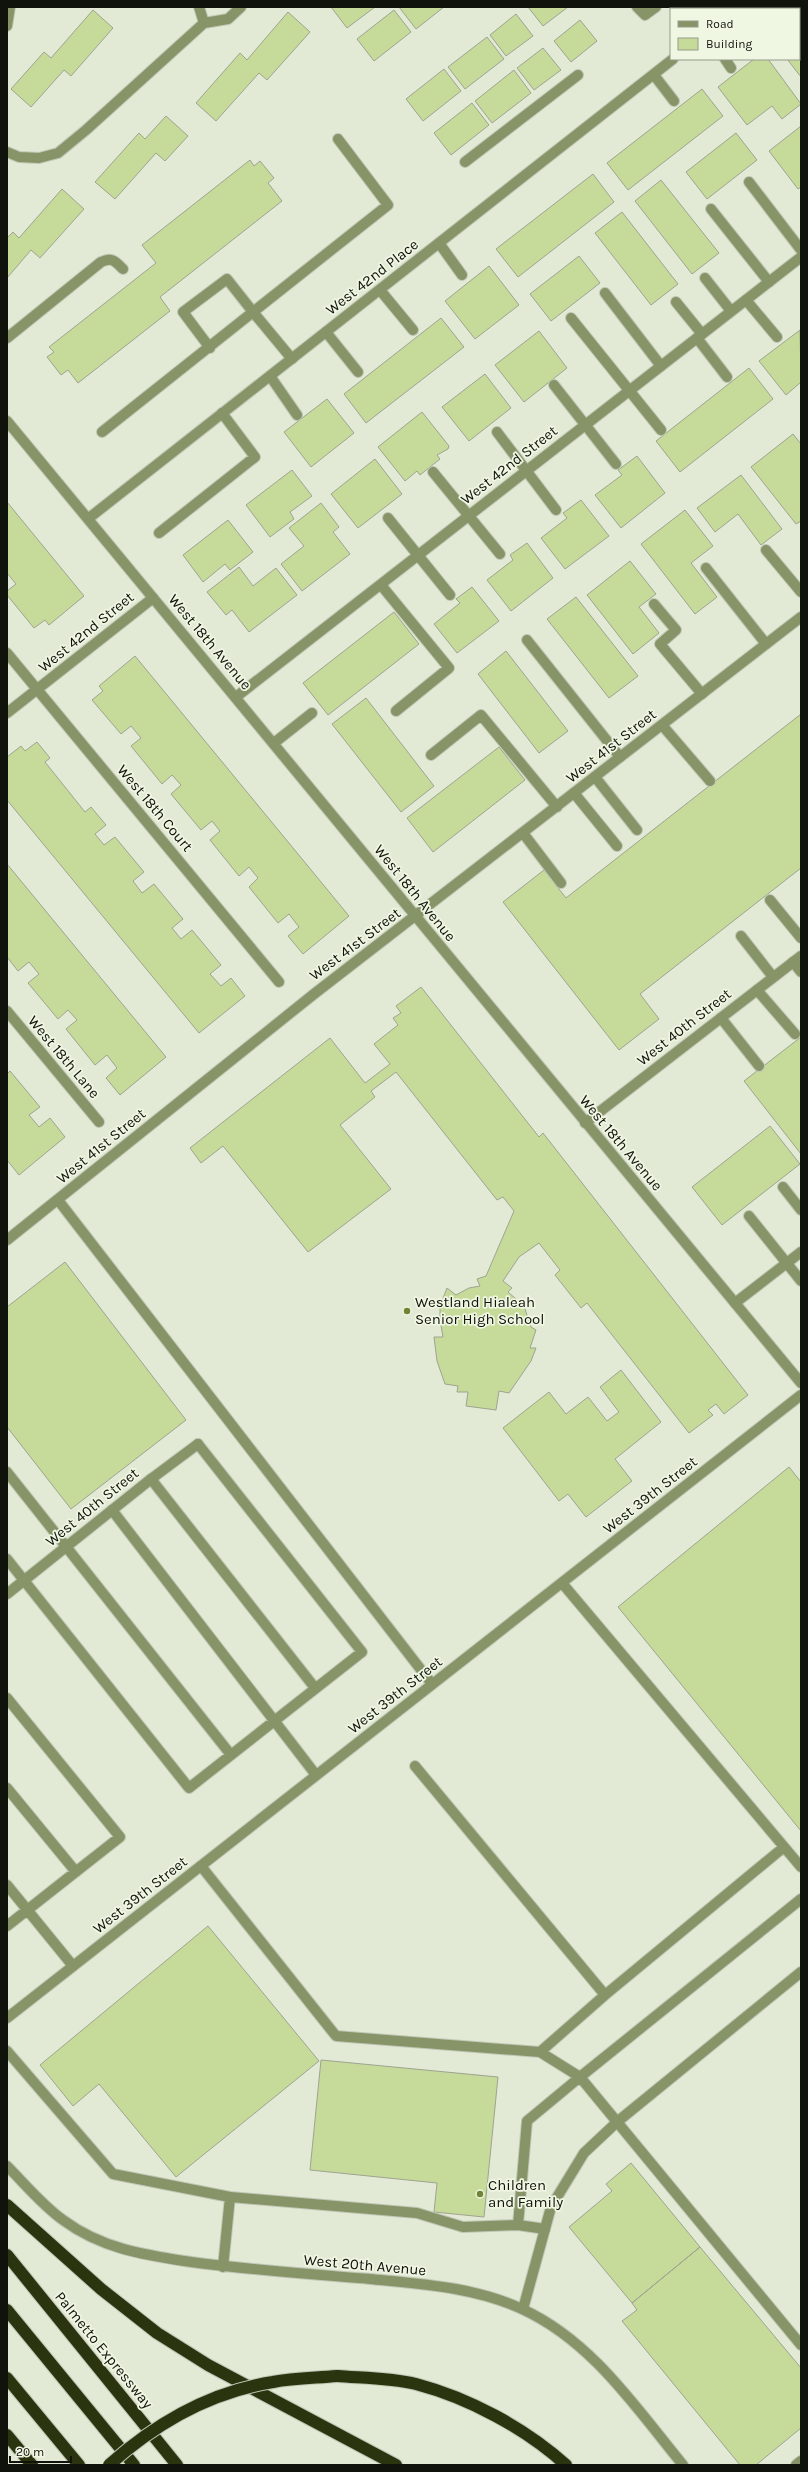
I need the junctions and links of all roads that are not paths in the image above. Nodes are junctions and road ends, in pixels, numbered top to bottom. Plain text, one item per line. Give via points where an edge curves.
1 (10, 7) edge
2 (199, 7) edge
3 (241, 7) edge
4 (637, 7) edge
5 (656, 7) edge
6 (204, 23) junction
7 (7, 26) edge
8 (672, 60) edge
9 (726, 60) edge
10 (731, 68) dead end
11 (654, 74) junction
12 (578, 75) dead end
13 (674, 101) dead end
14 (338, 139) dead end
15 (7, 152) edge
16 (465, 162) dead end
17 (749, 182) dead end
18 (711, 209) dead end
19 (439, 243) junction
20 (801, 250) edge
21 (801, 257) edge
22 (123, 268) dead end
23 (462, 275) dead end
24 (705, 278) dead end
25 (768, 282) junction
26 (380, 290) junction
27 (605, 293) dead end
28 (746, 300) junction
29 (676, 302) dead end
30 (731, 311) junction
31 (252, 312) junction
32 (571, 318) dead end
33 (413, 330) dead end
34 (326, 332) junction
35 (699, 336) junction
36 (777, 337) dead end
37 (7, 338) edge
38 (210, 348) junction
39 (292, 359) junction
40 (660, 366) junction
41 (358, 372) dead end
42 (270, 376) junction
43 (727, 377) dead end
44 (554, 385) dead end
45 (630, 390) junction
46 (222, 413) junction
47 (296, 415) dead end
48 (7, 421) edge
49 (585, 425) junction
50 (661, 430) dead end
51 (102, 432) dead end
52 (497, 432) dead end
53 (616, 464) dead end
54 (527, 470) junction
55 (433, 472) dead end
56 (556, 510) dead end
57 (470, 516) junction
58 (89, 518) junction
59 (388, 518) dead end
60 (159, 534) dead end
61 (766, 550) dead end
62 (500, 554) dead end
63 (418, 555) junction
64 (706, 568) dead end
65 (380, 585) junction
66 (801, 592) edge
67 (450, 595) dead end
68 (153, 598) junction
69 (654, 604) dead end
70 (801, 617) edge
71 (527, 640) dead end
72 (766, 644) junction
73 (7, 653) edge
74 (38, 690) junction
75 (702, 694) junction
76 (236, 697) junction
77 (396, 711) dead end
78 (7, 713) edge
79 (312, 713) dead end
80 (662, 725) junction
81 (274, 743) junction
82 (430, 755) dead end
83 (620, 757) junction
84 (595, 777) junction
85 (710, 781) dead end
86 (574, 793) junction
87 (557, 807) junction
88 (637, 830) dead end
89 (523, 833) junction
90 (617, 846) dead end
91 (561, 883) dead end
92 (770, 900) dead end
93 (415, 917) junction
94 (741, 936) dead end
95 (801, 938) edge
96 (797, 959) edge
97 (801, 972) edge
98 (773, 977) junction
99 (279, 982) dead end
100 (757, 990) junction
101 (7, 1011) edge
102 (721, 1018) junction
103 (795, 1034) dead end
104 (759, 1066) dead end
105 (99, 1122) dead end
106 (585, 1123) junction
107 (783, 1187) dead end
108 (58, 1200) junction
109 (801, 1210) edge
110 (749, 1216) dead end
111 (7, 1240) edge
112 (801, 1252) edge
113 (787, 1263) junction
114 (801, 1281) edge
115 (735, 1303) junction
116 (801, 1383) edge
117 (801, 1395) edge
118 (7, 1472) edge
119 (151, 1479) junction
120 (112, 1510) junction
121 (67, 1547) junction
122 (7, 1559) edge
123 (24, 1580) junction
124 (562, 1583) junction
125 (7, 1594) edge
126 (432, 1684) junction
127 (315, 1688) junction
128 (7, 1698) edge
129 (273, 1722) junction
130 (231, 1755) junction
131 (415, 1766) dead end
132 (316, 1775) junction
133 (7, 1788) edge
134 (784, 1847) junction
135 (201, 1866) junction
136 (801, 1867) edge
137 (76, 1872) junction
138 (7, 1885) edge
139 (801, 1899) edge
140 (27, 1910) junction
141 (7, 1926) edge
142 (73, 1966) junction
143 (801, 1972) edge
144 (605, 1995) junction
145 (7, 2018) edge
146 (7, 2051) edge
147 (540, 2052) junction
148 (580, 2077) junction
149 (617, 2122) junction
150 (7, 2166) edge
151 (230, 2197) junction
152 (7, 2204) edge
153 (518, 2225) junction
154 (545, 2229) junction
155 (7, 2255) edge
156 (224, 2267) junction
157 (523, 2309) junction
158 (7, 2310) edge
159 (801, 2345) edge
160 (7, 2378) edge
161 (7, 2435) edge
162 (801, 2461) edge
163 (32, 2465) edge
164 (79, 2465) edge
165 (109, 2465) edge
166 (134, 2465) edge
167 (177, 2465) edge
168 (396, 2465) edge
169 (566, 2465) edge
170 (683, 2465) edge
171 (796, 2465) edge

1 - 7 street
2 - 6 street
3 - 6 street via 228,19
4 - 5 street via 645,15
6 - 15 street via 58,153 39,158 19,157
8 - 11 street, West 42nd Place
9 - 10 street
11 - 13 street
11 - 19 street, West 42nd Place
12 - 16 street
14 - 31 street via 388,205
17 - 20 street
18 - 25 street
19 - 23 street
19 - 26 street, West 42nd Place
21 - 25 street, West 42nd Street
22 - 37 street via 115,260 101,262
24 - 30 street
25 - 28 street, West 42nd Street
26 - 33 street
26 - 34 street, West 42nd Place
27 - 40 street
28 - 30 street, West 42nd Street
28 - 36 street
29 - 35 street
30 - 35 street, West 42nd Street
31 - 38 street
31 - 38 street via 227,279 183,312
31 - 39 street
32 - 45 street
34 - 39 street, West 42nd Place
34 - 41 street
35 - 40 street, West 42nd Street
35 - 43 street
38 - 51 street
39 - 42 street, West 42nd Place
40 - 45 street, West 42nd Street
42 - 46 street, West 42nd Place
42 - 47 street
44 - 49 street
45 - 49 street, West 42nd Street
45 - 50 street
46 - 58 street, West 42nd Place
46 - 60 street via 255,457
48 - 58 street, West 18th Avenue
49 - 53 street
49 - 54 street, West 42nd Street
52 - 54 street
54 - 56 street
54 - 57 street, West 42nd Street
55 - 57 street
57 - 62 street
57 - 63 street, West 42nd Street
58 - 68 street, West 18th Avenue
59 - 63 street
61 - 66 street
63 - 65 street, West 42nd Street
63 - 67 street
64 - 72 street
65 - 76 street, West 42nd Street
65 - 77 street via 449,668
68 - 74 street, West 42nd Street
68 - 76 street, West 18th Avenue
69 - 75 street via 676,630 660,644
70 - 72 street, West 41st Street
71 - 83 street
72 - 75 street, West 41st Street
73 - 74 street, West 18th Court
74 - 78 street
74 - 99 street, West 18th Court
75 - 80 street, West 41st Street
76 - 81 street, West 18th Avenue
79 - 81 street
80 - 83 street, West 41st Street
80 - 85 street
81 - 93 street, West 18th Avenue
82 - 87 street via 481,715
83 - 84 street, West 41st Street
84 - 86 street, West 41st Street
84 - 88 street
86 - 87 street, West 41st Street
86 - 90 street
87 - 89 street, West 41st Street
89 - 91 street
89 - 93 street, West 41st Street
92 - 95 street
93 - 106 street, West 18th Avenue
93 - 108 street, West 41st Street via 314,994
94 - 98 street
96 - 97 street
96 - 98 street, West 40th Street
98 - 100 street, West 40th Street
100 - 102 street, West 40th Street
100 - 103 street
101 - 105 street, West 18th Lane
102 - 104 street
102 - 106 street, West 40th Street
106 - 115 street, West 18th Avenue
107 - 109 street
108 - 111 street, West 41st Street
108 - 126 street
110 - 113 street
112 - 113 street
113 - 114 street
113 - 115 street
115 - 116 street, West 18th Avenue
117 - 124 street, West 39th Street
118 - 121 street
119 - 120 street, West 40th Street
119 - 127 street
119 - 127 street, West 40th Street via 198,1444 362,1652
120 - 121 street, West 40th Street
120 - 129 street
121 - 123 street, West 40th Street
121 - 130 street
122 - 123 street
123 - 125 street, West 40th Street
123 - 130 street via 190,1788
124 - 126 street, West 39th Street
124 - 134 street
126 - 132 street, West 39th Street
127 - 129 street
128 - 137 street via 120,1837
129 - 130 street
129 - 132 street
131 - 144 street
132 - 135 street, West 39th Street
133 - 137 street
134 - 136 street
134 - 144 street
135 - 142 street, West 39th Street
135 - 147 street via 336,2036
137 - 140 street
138 - 140 street
139 - 148 street
140 - 141 street
140 - 142 street
142 - 145 street, West 39th Street
143 - 149 street
144 - 147 street
146 - 151 street via 113,2174
147 - 148 street
148 - 149 street
148 - 153 street via 527,2121
149 - 154 street via 584,2153 551,2207
149 - 159 street
150 - 156 street, West 20th Avenue via 63,2220 99,2240 137,2254
151 - 153 street via 417,2213 463,2227
151 - 156 street
152 - 168 highway via 101,2289 157,2334 208,2365
153 - 154 street
154 - 157 street
155 - 167 highway, Palmetto Expressway
156 - 157 street, West 20th Avenue via 412,2283 464,2290
157 - 170 street, West 20th Avenue via 570,2337 604,2369
158 - 166 highway
160 - 164 highway
161 - 163 highway
162 - 171 street
165 - 169 highway, bridge via 157,2426 192,2407 231,2391 273,2382 337,2376 415,2384 446,2394 509,2424

